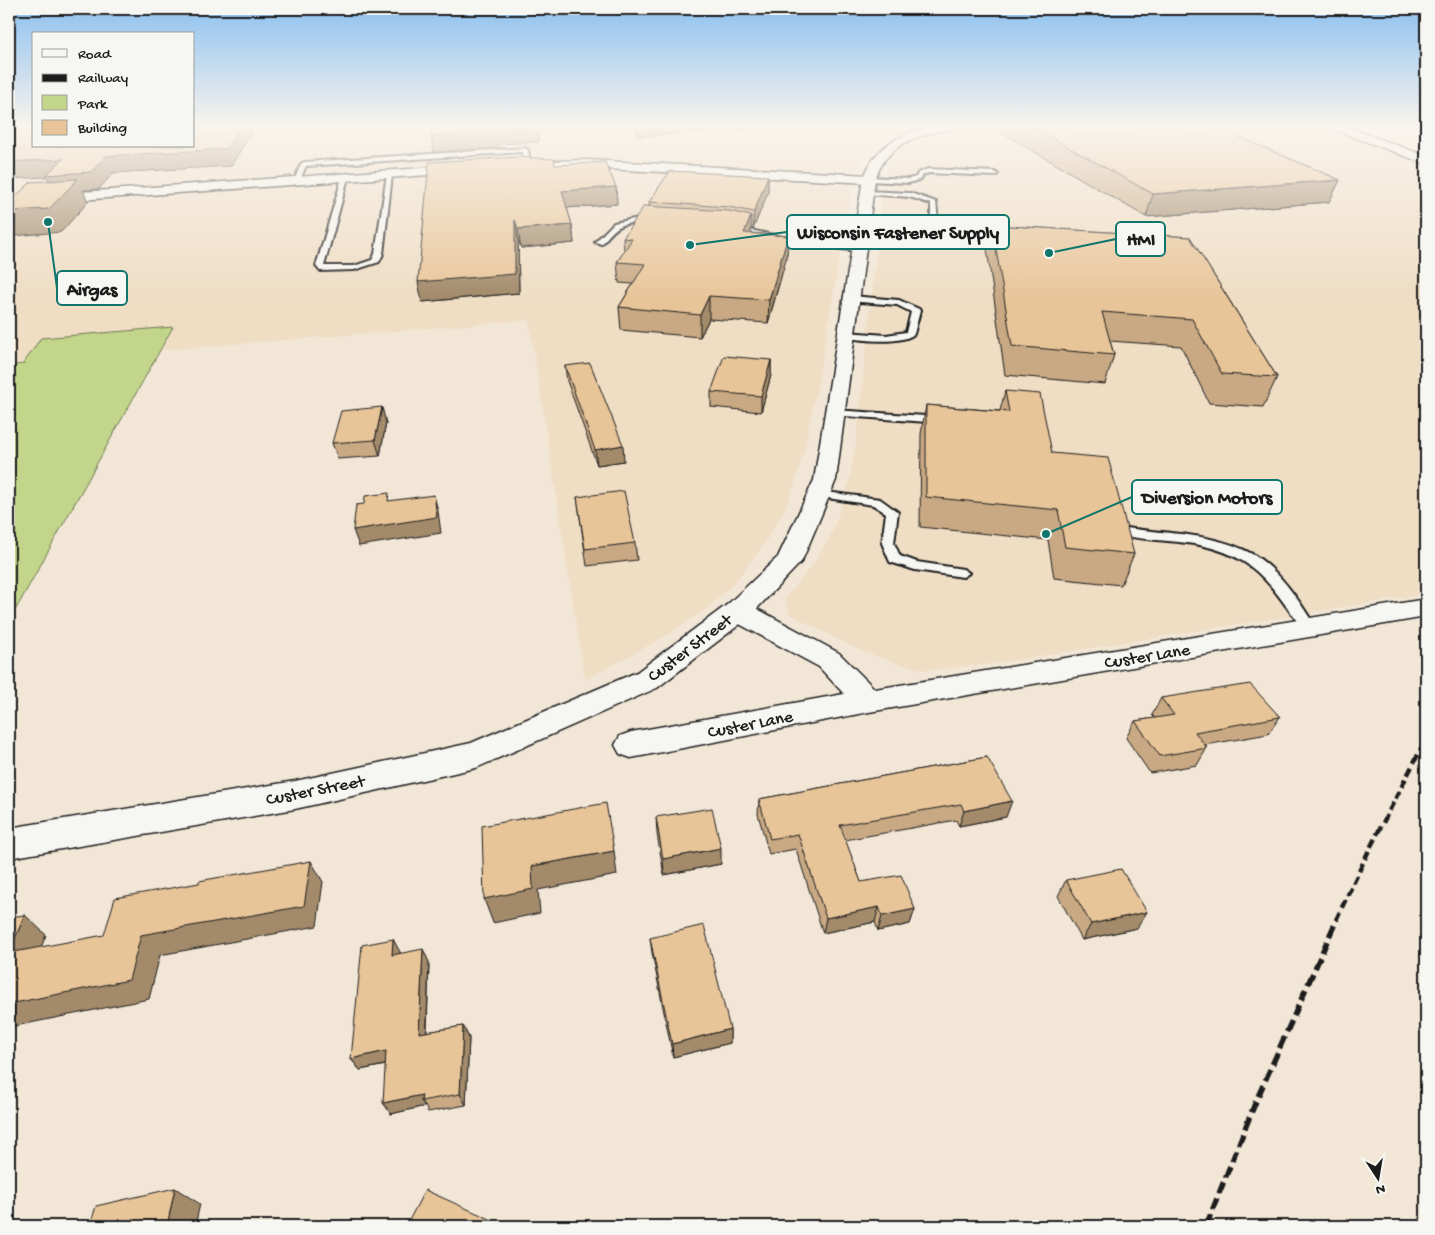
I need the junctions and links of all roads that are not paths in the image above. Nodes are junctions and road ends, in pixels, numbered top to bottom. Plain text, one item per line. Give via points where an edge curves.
1 (259, 184) edge
2 (344, 184) edge
3 (388, 184) edge
4 (838, 184) edge
5 (887, 184) edge
6 (868, 186) junction
7 (9, 201) edge
8 (661, 222) edge
9 (728, 227) edge
10 (599, 242) dead end
11 (859, 243) junction
12 (851, 299) junction
13 (846, 335) junction
14 (834, 412) junction
15 (952, 420) edge
16 (818, 494) junction
17 (1126, 532) edge
18 (963, 573) dead end
19 (1426, 608) edge
20 (738, 610) junction
21 (1310, 628) junction
22 (869, 701) junction
23 (631, 745) dead end
24 (9, 843) edge

1 - 7 street
2 - 3 lane via 322,255 320,266 323,270 354,268 375,262 379,254
4 - 6 street
5 - 6 lane
6 - 11 street, Custer Street
6 - 11 lane via 917,196 934,203 935,231 930,236 912,240
8 - 10 lane via 619,222 610,227
9 - 11 lane via 792,241
11 - 12 street, Custer Street
12 - 13 street, Custer Street
12 - 13 lane via 899,303 916,311 910,334 891,338
13 - 14 street, Custer Street
14 - 15 lane
14 - 16 street, Custer Street via 825,480
16 - 18 lane via 876,502 892,512 888,543 895,559 915,566
16 - 20 street, Custer Street via 788,561
17 - 21 lane via 1215,544 1250,558 1271,578
19 - 21 street, Custer Lane
20 - 22 street via 829,660
20 - 24 street, Custer Street via 647,680 476,755 295,795
21 - 22 street, Custer Lane
22 - 23 street, Custer Lane

